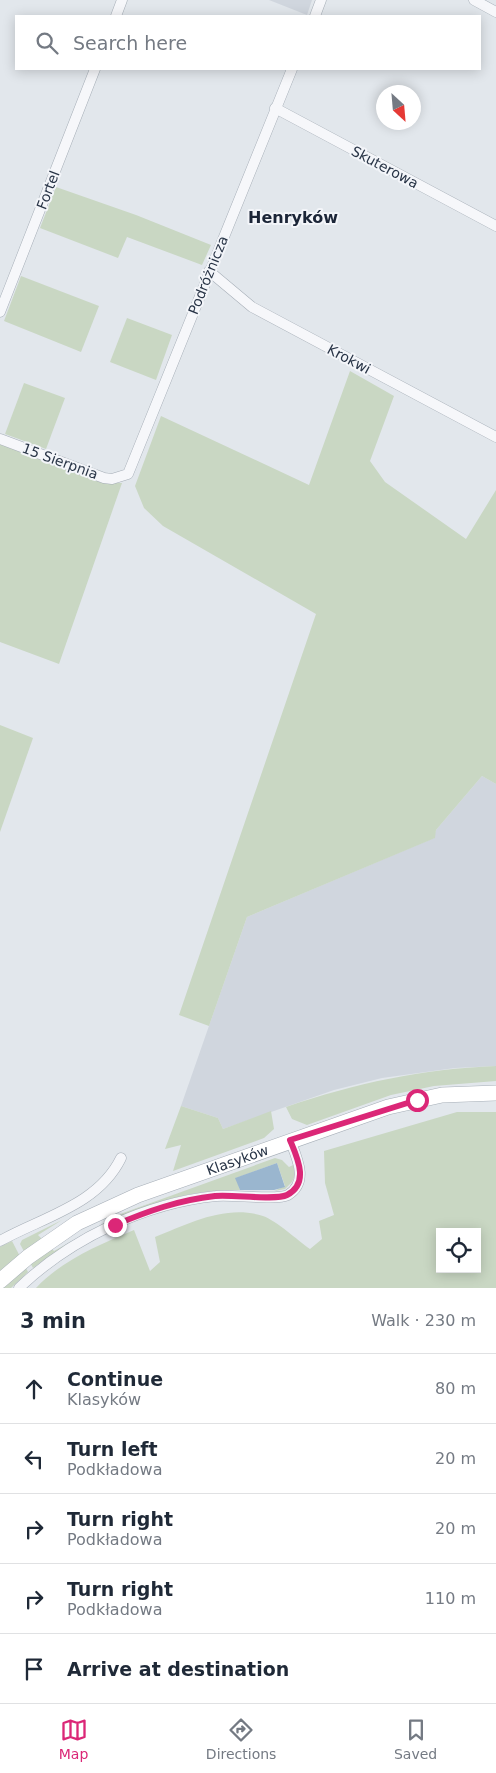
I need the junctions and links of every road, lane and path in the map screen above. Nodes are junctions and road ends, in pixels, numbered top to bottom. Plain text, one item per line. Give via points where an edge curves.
1 (122, 0) edge
2 (321, 0) edge
3 (474, 0) edge
4 (496, 12) edge
5 (116, 15) edge
6 (315, 15) edge
7 (95, 70) edge
8 (292, 70) edge
9 (275, 108) junction
10 (496, 226) edge
11 (209, 270) junction
12 (0, 312) edge
13 (496, 437) edge
14 (0, 439) edge
15 (121, 477) joint
16 (496, 1093) edge
17 (290, 1140) junction
18 (121, 1158) dead end
19 (0, 1241) edge
20 (0, 1281) edge
21 (18, 1288) edge

1 - 5 street
2 - 6 street
3 - 4 street
7 - 12 street, Fortel
8 - 9 street, Podróżnicza
9 - 10 street, Skuterowa
9 - 11 street, Podróżnicza
11 - 13 street, Krokwi via 252,307
11 - 15 street, Podróżnicza via 130,470
14 - 15 street, 15 Sierpnia via 104,478
16 - 17 street, Klasyków via 442,1095 417,1100
17 - 20 street, Klasyków via 113,1205 77,1223
17 - 21 street via 301,1170 295,1188 287,1195 277,1198 216,1196 158,1208 87,1239
18 - 19 street via 111,1176 92,1194

